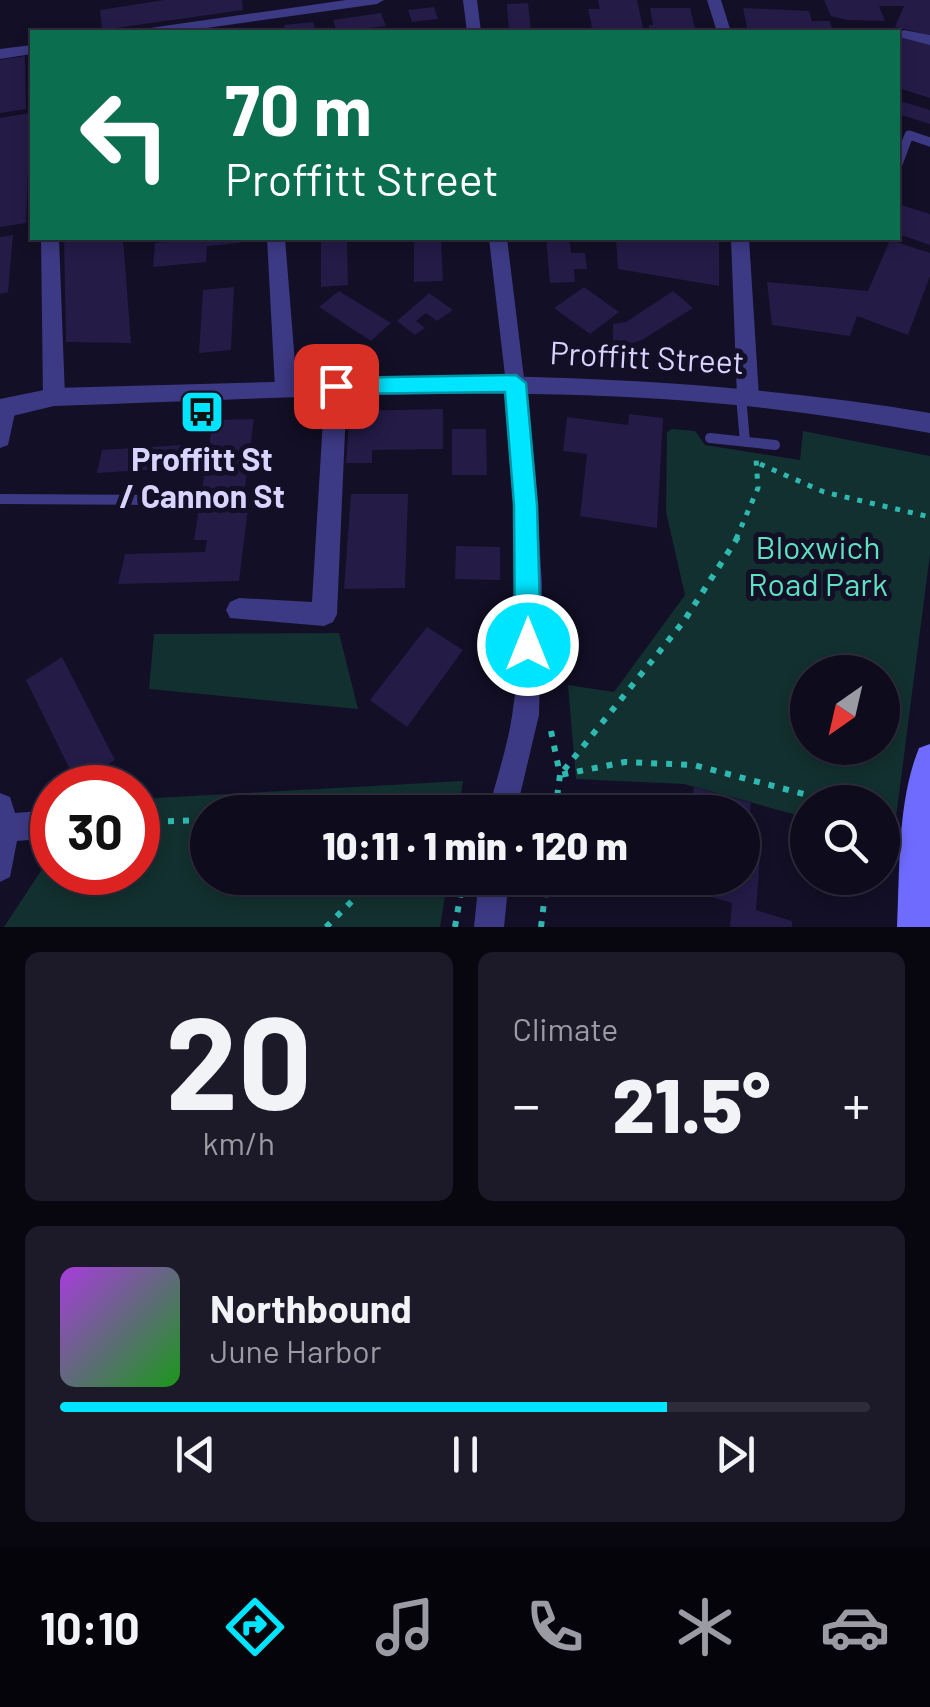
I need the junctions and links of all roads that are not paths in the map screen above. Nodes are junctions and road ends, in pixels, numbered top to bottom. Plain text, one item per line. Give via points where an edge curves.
1 (378, 0) edge
2 (470, 0) edge
3 (714, 0) edge
4 (261, 16) edge
5 (164, 30) edge
6 (474, 30) edge
7 (723, 30) edge
8 (904, 34) dead end
9 (930, 40) edge
10 (30, 50) edge
11 (0, 54) edge
12 (930, 142) edge
13 (900, 158) edge
14 (50, 240) edge
15 (276, 240) edge
16 (498, 240) edge
17 (740, 240) edge
18 (516, 383) junction
19 (336, 386) junction
20 (286, 388) junction
21 (745, 396) junction
22 (54, 397) junction
23 (2, 409) edge
24 (930, 423) edge
25 (710, 438) dead end
26 (0, 439) edge
27 (745, 442) junction
28 (775, 445) dead end
29 (0, 499) edge
30 (166, 500) dead end
31 (239, 610) dead end
32 (930, 759) edge
33 (506, 795) edge
34 (2, 817) edge
35 (30, 821) edge
36 (0, 868) edge
37 (492, 895) edge
38 (489, 927) edge
39 (914, 927) edge

1 - 4 street
2 - 6 street
3 - 7 street
4 - 5 street
8 - 9 street
10 - 11 street
12 - 13 lane via 908,135
14 - 22 street
15 - 20 street
16 - 18 street
17 - 21 street
18 - 19 street, Proffitt Street
18 - 21 street, Proffitt Street
18 - 33 street via 526,505 526,705
19 - 20 street, Proffitt Street
19 - 31 street via 324,614
20 - 22 street, Proffitt Street
21 - 24 street, Proffitt Street
21 - 27 lane
22 - 23 street, Proffitt Street
23 - 26 street
25 - 27 lane
27 - 28 lane
29 - 30 lane
32 - 39 main road via 918,827
34 - 35 street
34 - 36 street
37 - 38 street

